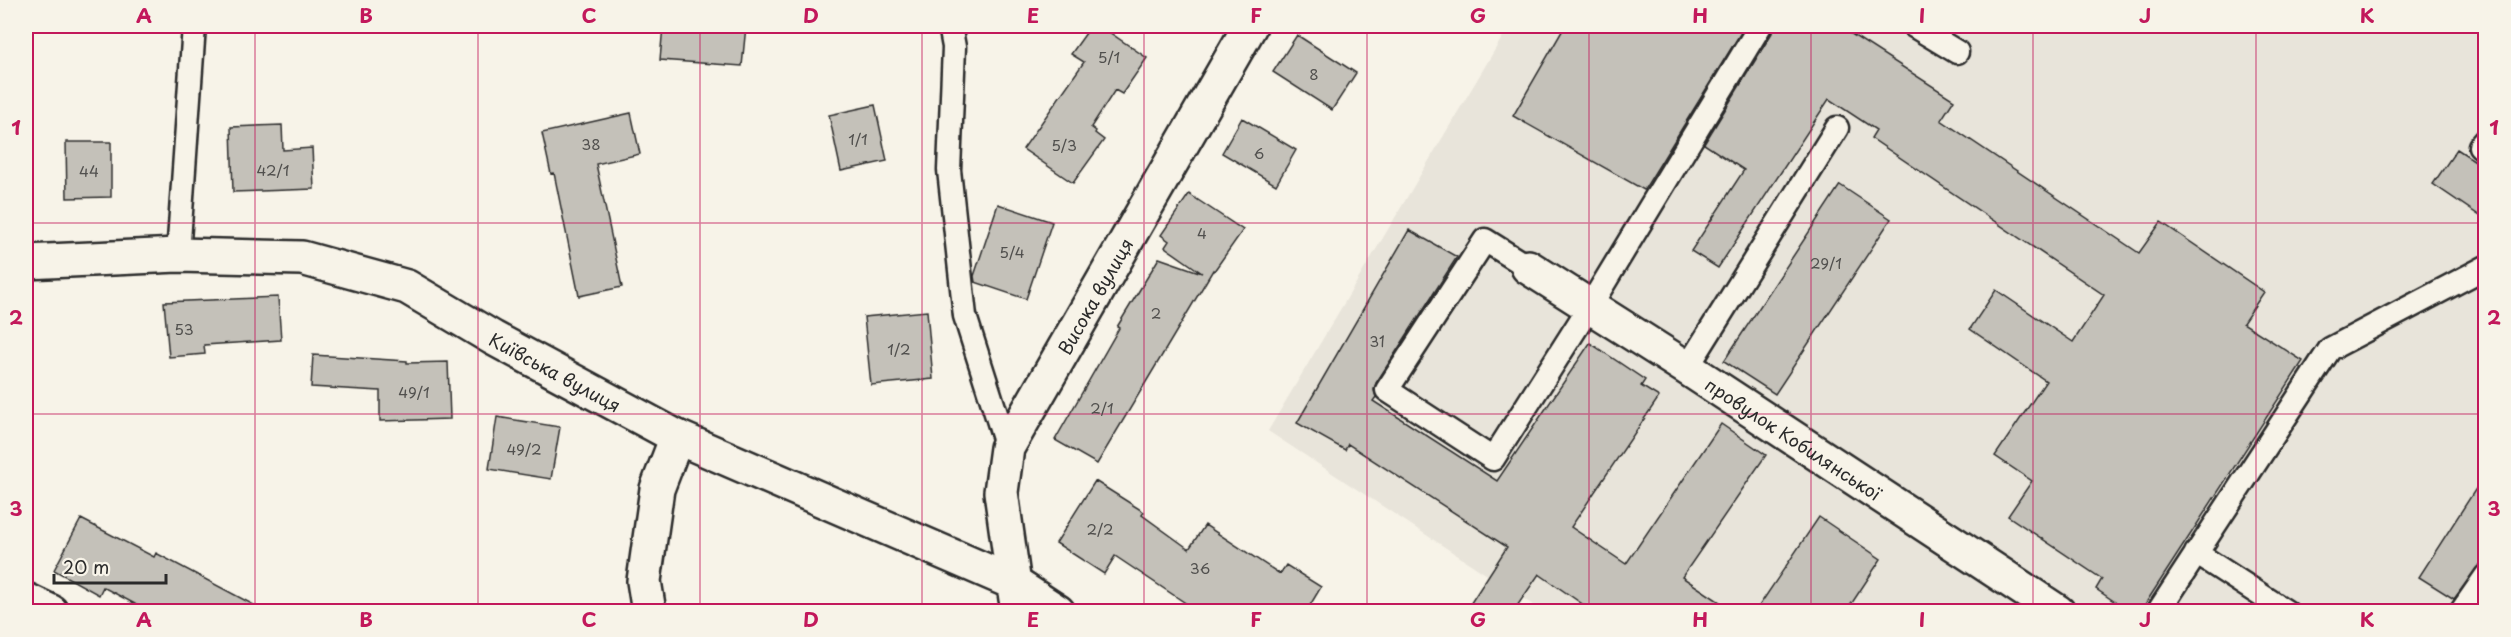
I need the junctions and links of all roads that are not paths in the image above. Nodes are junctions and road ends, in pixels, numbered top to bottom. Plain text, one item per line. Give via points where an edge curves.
1 (194, 26) edge
2 (950, 26) edge
3 (1250, 26) edge
4 (1760, 26) edge
5 (1914, 26) edge
6 (1957, 52) dead end
7 (1836, 128) dead end
8 (2486, 139) edge
9 (2486, 151) edge
10 (177, 255) junction
11 (26, 262) edge
12 (1528, 267) joint
13 (2486, 267) edge
14 (1590, 306) junction
15 (1687, 368) junction
16 (677, 437) junction
17 (1007, 448) junction
18 (2196, 553) junction
19 (2486, 576) edge
20 (1016, 597) edge
21 (26, 600) edge
22 (51, 612) edge
23 (649, 612) edge
24 (1058, 612) edge
25 (2058, 612) edge
26 (2158, 612) edge
27 (2287, 612) edge
28 (2461, 612) edge

1 - 10 lane
2 - 17 lane via 954,47 949,170 965,316
3 - 17 street, Висока вулиця
4 - 14 lane
5 - 6 lane
7 - 15 lane
8 - 9 lane via 2480,146
10 - 11 street, Київська вулиця
10 - 16 street, Київська вулиця via 302,258 407,287
12 - 14 street, провулок Кобилянської
12 - 14 lane via 1485,240 1387,390 1493,459
13 - 18 lane via 2330,349
14 - 15 street, провулок Кобилянської
15 - 25 street, провулок Кобилянської
16 - 20 street, Київська вулиця
16 - 23 street via 657,489 644,581
17 - 20 street, Висока вулиця via 1001,492
18 - 26 lane
18 - 27 lane
19 - 28 lane
20 - 24 street, Київська вулиця
21 - 22 street

